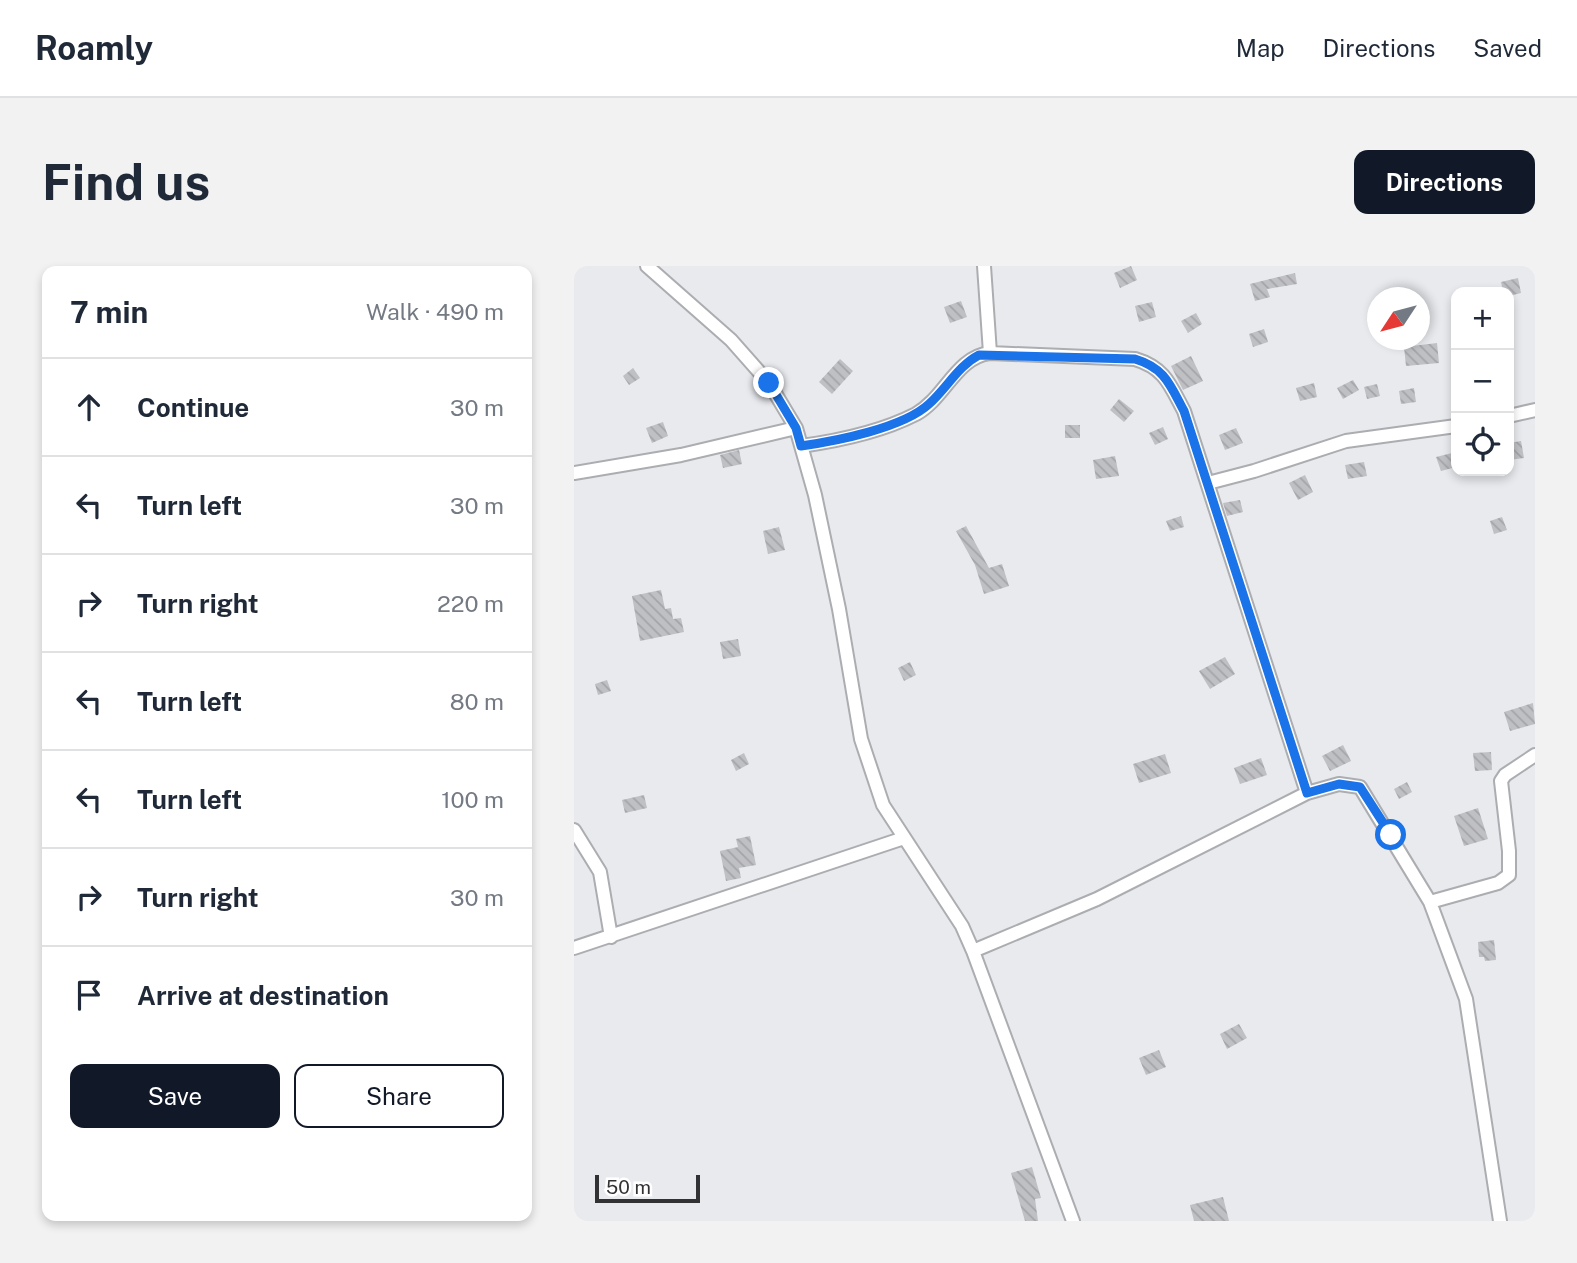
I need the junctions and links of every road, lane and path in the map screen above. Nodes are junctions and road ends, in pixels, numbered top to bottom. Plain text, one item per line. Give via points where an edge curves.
1 (647, 266) edge
2 (984, 266) edge
3 (990, 353) junction
4 (1535, 410) edge
5 (1514, 415) edge
6 (1451, 427) edge
7 (796, 428) junction
8 (801, 446) junction
9 (574, 473) edge
10 (1208, 483) junction
11 (1535, 755) edge
12 (1307, 793) junction
13 (574, 830) edge
14 (904, 838) junction
15 (1430, 902) junction
16 (611, 937) junction
17 (574, 948) edge
18 (973, 951) junction
19 (1073, 1221) edge
20 (1500, 1221) edge

1 - 7 street via 731,340 769,383
2 - 3 street
3 - 8 street via 968,360 918,413 899,422
3 - 10 street via 1135,359 1153,365 1167,379 1184,411
4 - 5 street
6 - 10 street via 1346,441
7 - 8 street
7 - 9 street via 681,455
8 - 14 street via 839,609 861,739 883,805
10 - 12 street
11 - 15 street via 1501,781 1509,874 1498,883
12 - 15 street via 1339,784 1360,787
12 - 18 street via 1097,900
13 - 16 street via 600,872
14 - 16 street
14 - 18 street via 962,926
15 - 20 street via 1466,999
16 - 17 street
18 - 19 street

